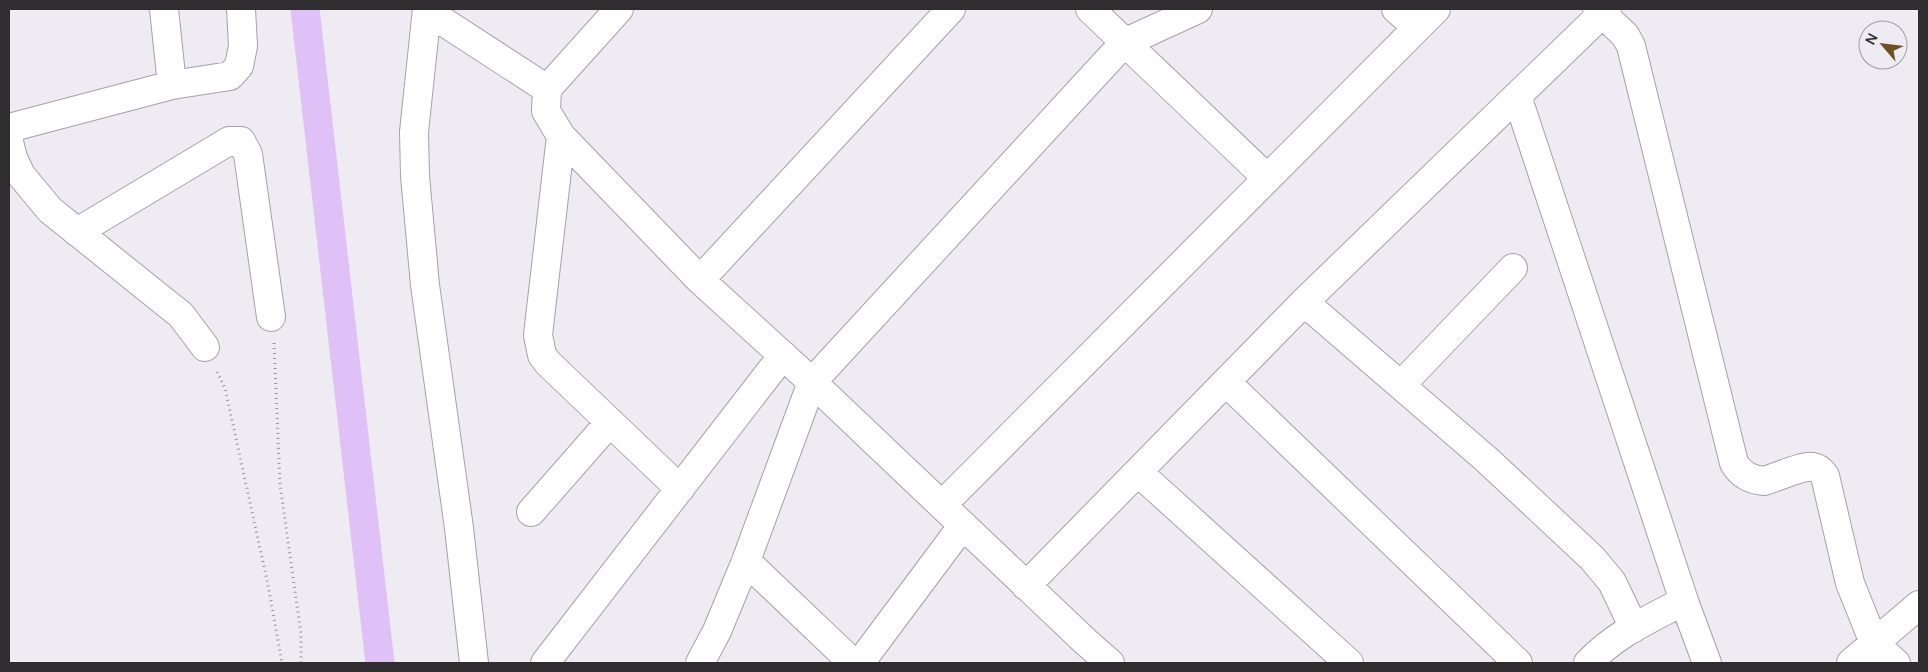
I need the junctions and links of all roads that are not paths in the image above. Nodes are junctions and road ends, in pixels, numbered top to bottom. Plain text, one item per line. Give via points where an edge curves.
1 (164, 9) edge
2 (241, 9) edge
3 (619, 9) edge
4 (951, 9) edge
5 (1090, 9) edge
6 (1198, 9) edge
7 (1396, 9) edge
8 (427, 10) edge
9 (1602, 10) edge
10 (1427, 18) edge
11 (1124, 43) junction
12 (172, 85) junction
13 (547, 89) junction
14 (1517, 96) junction
15 (9, 128) edge
16 (561, 136) junction
17 (9, 142) edge
18 (1267, 178) junction
19 (77, 232) junction
20 (1513, 268) dead end
21 (700, 280) junction
22 (1304, 302) junction
23 (271, 317) road end
24 (205, 347) road end
25 (783, 355) junction
26 (812, 382) junction
27 (1226, 382) junction
28 (1401, 385) junction
29 (610, 422) junction
30 (1139, 473) junction
31 (680, 489) junction
32 (942, 505) junction
33 (531, 512) dead end
34 (963, 525) junction
35 (746, 561) junction
36 (1026, 586) junction
37 (1684, 601) junction
38 (1919, 605) edge
39 (1634, 628) junction
40 (1874, 644) junction
41 (474, 663) edge
42 (545, 663) edge
43 (700, 663) edge
44 (852, 663) edge
45 (860, 663) edge
46 (1110, 663) edge
47 (1349, 663) edge
48 (1518, 663) edge
49 (1588, 663) edge
50 (1707, 663) edge
51 (1851, 663) edge
52 (1896, 663) edge

1 - 12 street
2 - 12 street via 243,46 239,66 230,76
3 - 13 street
4 - 21 street
5 - 11 street
6 - 11 street
7 - 10 street
8 - 13 street
8 - 41 street via 414,132 414,176
9 - 14 street
9 - 40 street via 1631,46 1734,463 1742,474 1757,481 1809,466 1822,471 1850,583
10 - 18 street
11 - 18 street
11 - 26 street
12 - 15 street
13 - 16 street via 546,111
14 - 22 street
14 - 37 street
16 - 21 street
16 - 29 street via 539,346 548,363
17 - 19 street via 21,175 50,210
18 - 32 street
19 - 23 street via 229,141 241,141 248,154
19 - 24 street via 181,315
20 - 28 street
21 - 25 street
22 - 27 street
22 - 28 street
25 - 26 street
25 - 31 street
26 - 32 street
26 - 35 street
27 - 30 street
27 - 48 street
28 - 39 street via 1592,558 1612,582
29 - 31 street
29 - 33 street
30 - 36 street
30 - 47 street
31 - 42 street
32 - 34 street
34 - 36 street
34 - 45 street
35 - 43 street
35 - 44 street
36 - 46 street
37 - 39 street
37 - 50 street
38 - 40 street
39 - 49 street via 1611,641
40 - 51 street
40 - 52 street

